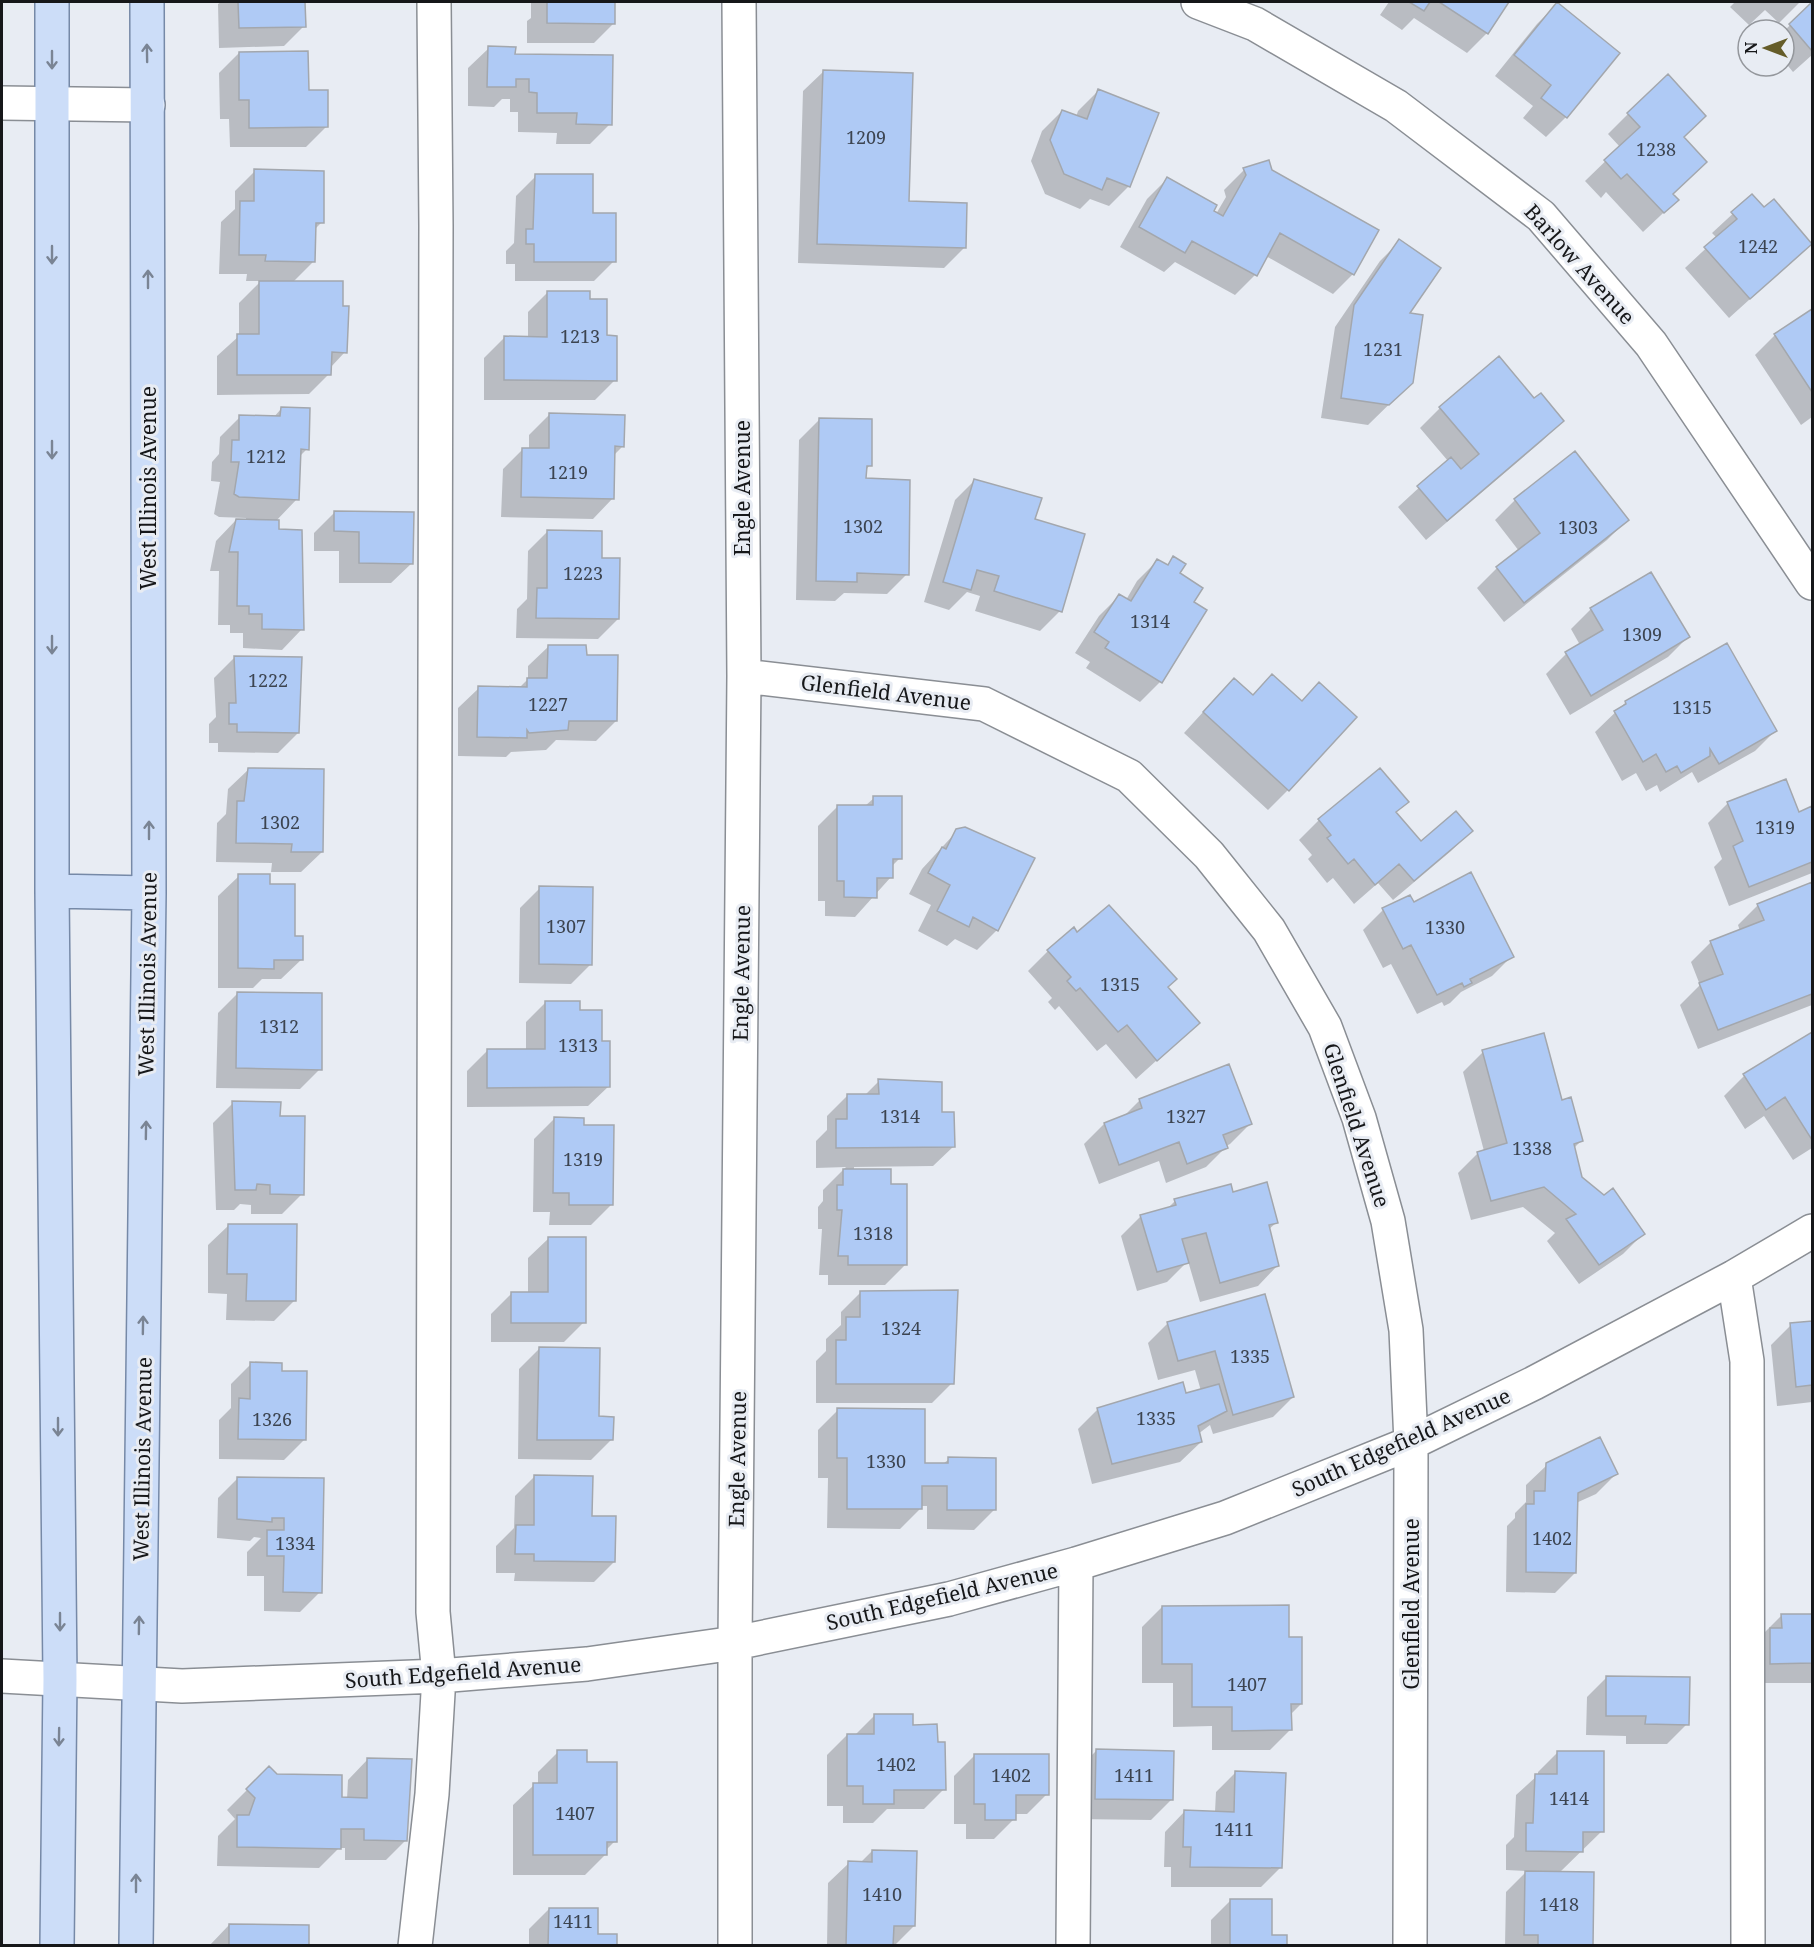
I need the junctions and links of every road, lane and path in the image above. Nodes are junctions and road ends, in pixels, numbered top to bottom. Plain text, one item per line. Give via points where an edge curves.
1 (52, 2) edge
2 (147, 2) edge
3 (434, 2) edge
4 (739, 2) edge
5 (1198, 2) edge
6 (2, 103) edge
7 (52, 104) junction
8 (148, 105) junction
9 (1812, 583) edge
10 (744, 676) junction
11 (52, 891) junction
12 (149, 893) junction
13 (1812, 1232) edge
14 (1734, 1277) junction
15 (1411, 1443) junction
16 (1076, 1564) junction
17 (735, 1643) junction
18 (2, 1676) edge
19 (439, 1676) junction
20 (60, 1679) junction
21 (139, 1683) junction
22 (57, 1946) edge
23 (136, 1946) edge
24 (415, 1946) edge
25 (735, 1946) edge
26 (1073, 1946) edge
27 (1410, 1946) edge
28 (1748, 1946) edge

1 -> 7 main road
8 -> 2 main road, West Illinois Avenue
3 - 19 street via 433,1612
4 - 10 street, Engle Avenue
5 - 9 street, Barlow Avenue via 1255,24 1396,106 1542,216 1652,344
6 - 7 street
7 - 8 street
7 -> 11 main road
12 -> 8 main road, West Illinois Avenue
10 - 15 street, Glenfield Avenue via 984,704 1129,776 1209,855 1275,939 1325,1027 1359,1118 1388,1221 1406,1330
10 - 17 street, Engle Avenue
11 - 12 main road
11 -> 20 main road
21 -> 12 main road, West Illinois Avenue
13 - 14 street, South Edgefield Avenue
14 - 15 street, South Edgefield Avenue
14 - 28 street via 1747,1361
15 - 16 street, South Edgefield Avenue via 1225,1518
15 - 27 street, Glenfield Avenue
16 - 17 street, South Edgefield Avenue via 949,1599
16 - 26 street
17 - 19 street, South Edgefield Avenue via 587,1664
17 - 25 street, Engle Avenue
18 - 20 street, South Edgefield Avenue
19 - 21 street, South Edgefield Avenue via 182,1686
19 - 24 street via 432,1794
20 - 21 street, South Edgefield Avenue
20 -> 22 main road
23 -> 21 main road, West Illinois Avenue

